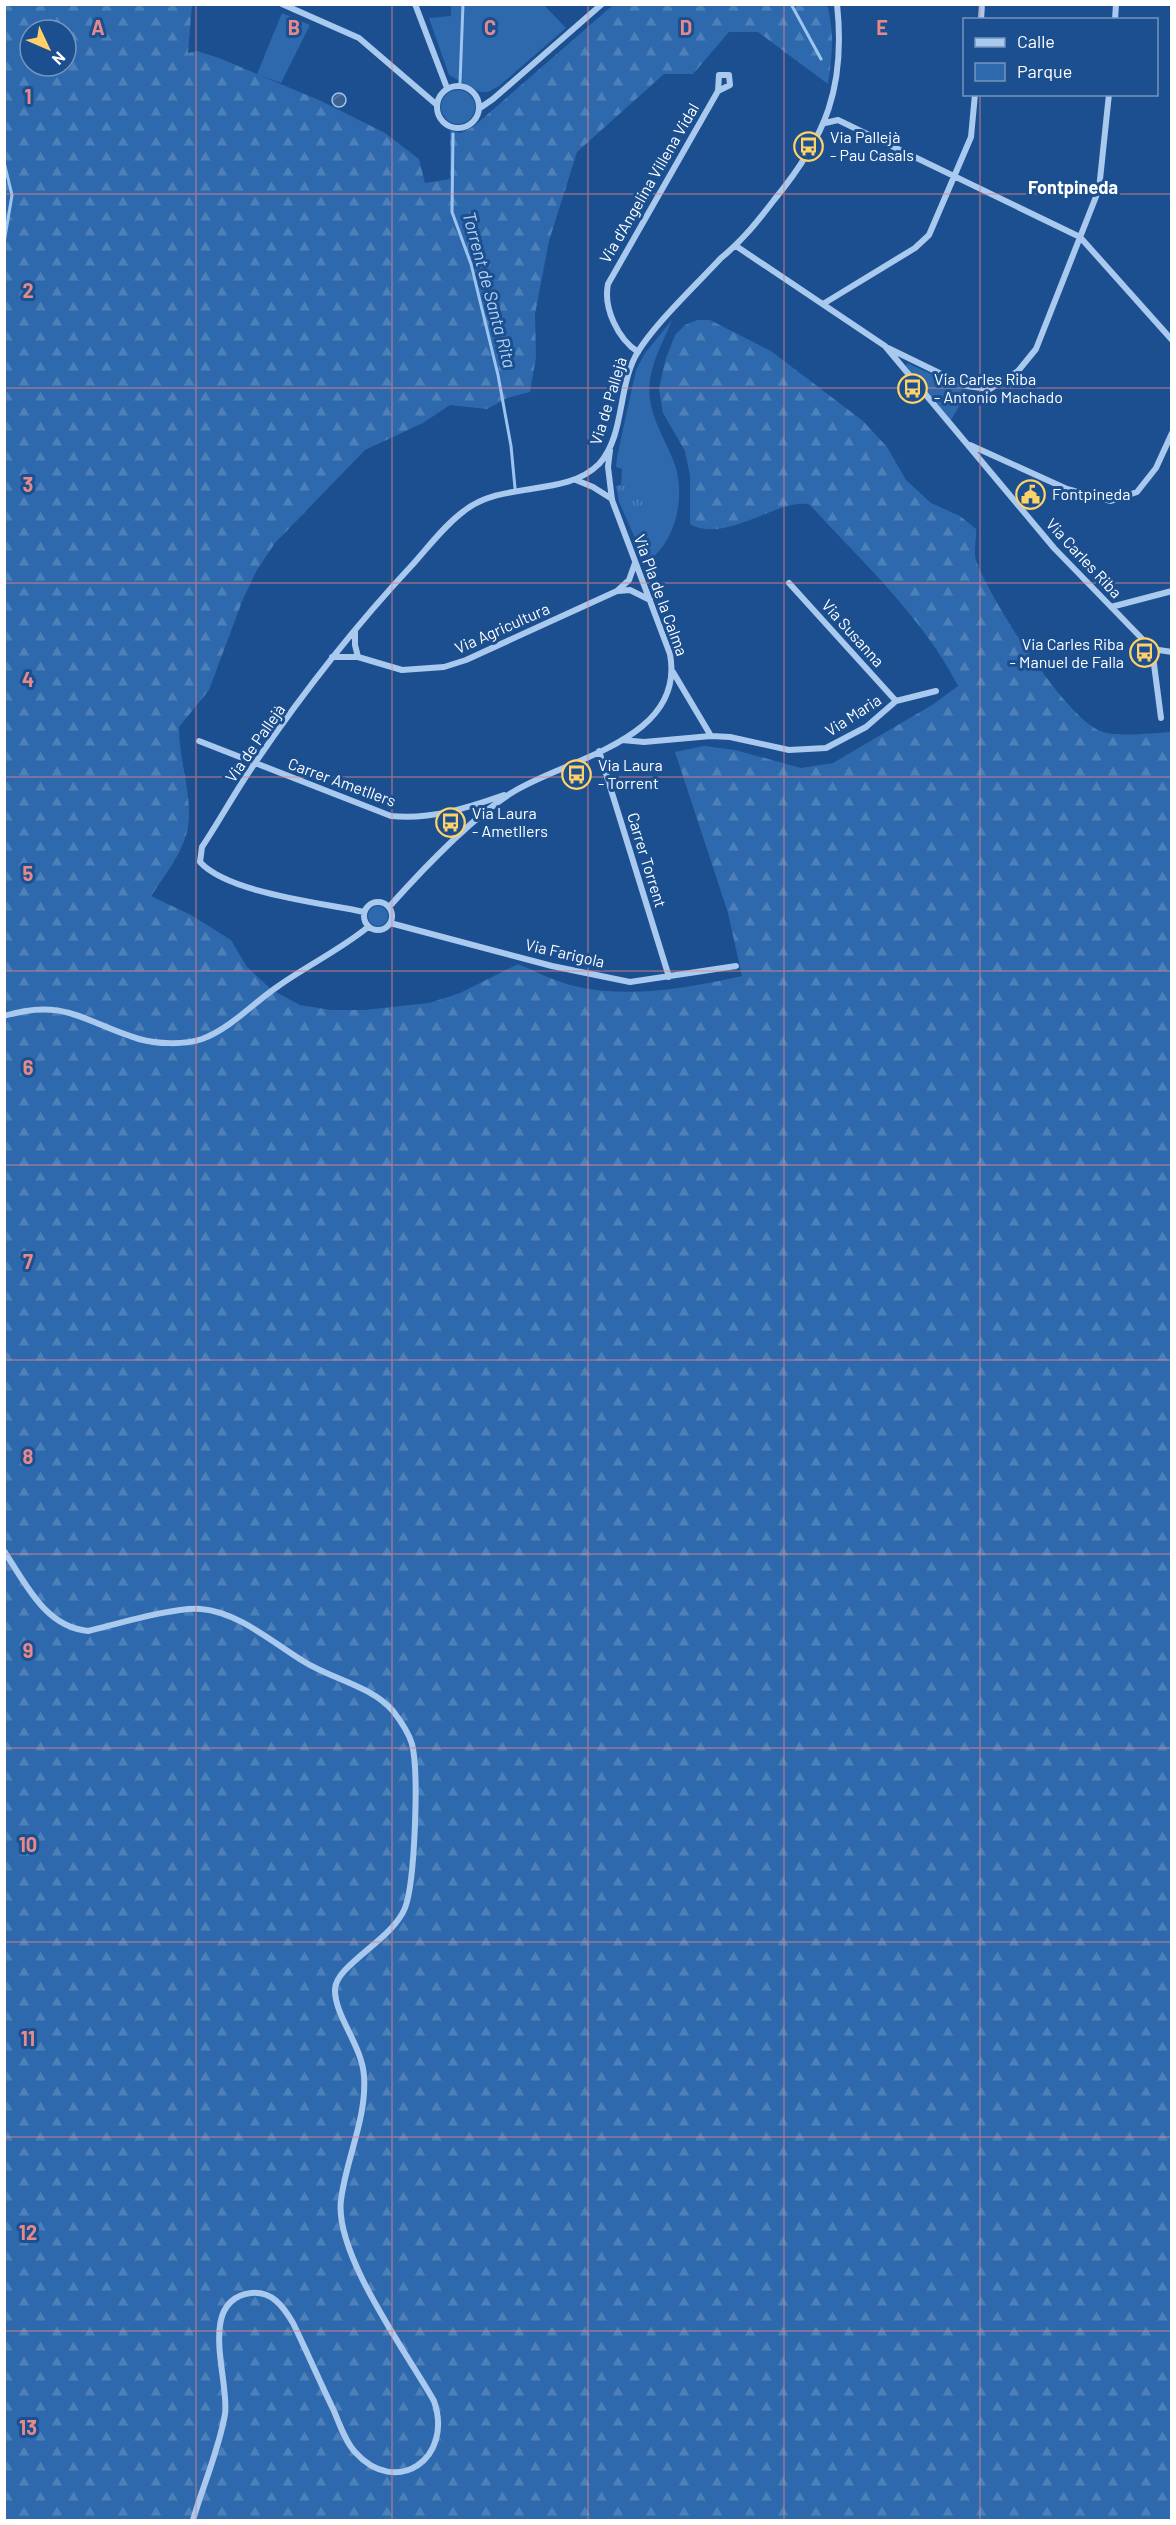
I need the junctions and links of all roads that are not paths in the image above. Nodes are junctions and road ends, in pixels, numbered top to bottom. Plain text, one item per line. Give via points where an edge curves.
1 (282, 4) edge
2 (415, 4) edge
3 (602, 4) edge
4 (837, 4) edge
5 (447, 88) junction
6 (718, 91) dead end
7 (975, 96) edge
8 (1109, 96) edge
9 (437, 105) junction
10 (480, 108) junction
11 (825, 123) junction
12 (955, 175) junction
13 (1080, 237) junction
14 (736, 246) junction
15 (823, 304) junction
16 (1172, 340) edge
17 (885, 346) junction
18 (638, 352) junction
19 (1172, 433) edge
20 (968, 445) junction
21 (610, 449) junction
22 (576, 480) junction
23 (612, 500) junction
24 (636, 562) junction
25 (789, 583) dead end
26 (617, 591) junction
27 (1172, 591) edge
28 (650, 600) junction
29 (1111, 607) junction
30 (355, 631) junction
31 (1152, 649) junction
32 (1172, 652) edge
33 (332, 657) junction
34 (358, 657) junction
35 (673, 671) junction
36 (936, 691) dead end
37 (896, 701) junction
38 (1161, 718) dead end
39 (711, 736) junction
40 (621, 740) junction
41 (199, 741) dead end
42 (599, 751) junction
43 (254, 764) junction
44 (513, 791) junction
45 (389, 907) junction
46 (364, 912) junction
47 (390, 923) junction
48 (368, 927) junction
49 (736, 966) dead end
50 (669, 977) junction
51 (4, 1016) edge
52 (4, 1551) edge
53 (193, 2520) edge

1 - 9 street via 359,38
2 - 5 street
3 - 10 street
4 - 11 street, Via de Pallejà via 838,67
5 - 9 street
5 - 10 street via 467,87 474,92
6 - 18 street, Via d'Angelina Villena Vidal via 608,284 607,303 621,337
7 - 12 street via 972,137
8 - 13 street via 1099,189
9 - 10 street via 443,122 457,128 473,123
11 - 12 street via 838,120
11 - 14 street, Via de Pallejà via 798,169
12 - 13 street
12 - 15 street via 929,235 915,248
13 - 16 street
13 - 17 street via 1036,349 1018,371 990,389 966,386
14 - 15 street, Via Carles Riba
14 - 18 street, Via de Pallejà
15 - 17 street, Via Carles Riba
17 - 20 street, Via Carles Riba
18 - 21 street, Via de Pallejà via 627,379
19 - 20 street via 1156,468 1137,492 1111,501 1067,489
20 - 29 street, Via Carles Riba via 1054,548
21 - 22 street, Via de Pallejà
21 - 23 street, Via Pla de la Calma
22 - 23 street
22 - 30 street, Via de Pallejà via 496,494 466,509 386,592
23 - 24 street, Via Pla de la Calma
24 - 26 street, Via Agricultura via 629,580
24 - 28 street, Via Pla de la Calma
25 - 37 street, Via Susanna
26 - 28 street via 630,591
26 - 34 street, Via Agricultura via 444,667 402,670
27 - 29 street
28 - 35 street, Via Pla de la Calma
29 - 31 street, Via Carles Riba
30 - 33 street, Via de Pallejà
30 - 34 street
31 - 32 street
31 - 38 street
33 - 34 street, Via Agricultura
33 - 43 street, Via de Pallejà
35 - 39 street
35 - 40 street, Via Pla de la Calma via 664,703 643,727
36 - 37 street, Via Maria
37 - 39 street, Via Maria via 866,727 826,748 789,750
39 - 40 street, Via Maria via 644,742
40 - 42 street, Via Pla de la Calma
41 - 43 street, Carrer Ametllers
42 - 44 street, Via Pla de la Calma
42 - 50 street, Carrer Torrent
43 - 44 street, Carrer Ametllers via 391,816 439,814
43 - 46 street, Via de Pallejà via 202,847 200,862 216,876 255,890
44 - 45 street via 466,830
45 - 46 street via 373,902
45 - 47 street
46 - 48 street
47 - 48 street via 380,930
47 - 50 street, Via Farigola via 552,966 630,982
48 - 51 street via 270,992 220,1032 199,1040 147,1041 74,1013 49,1008
49 - 50 street, Via Farigola
52 - 53 street via 39,1605 61,1624 88,1631 200,1609 226,1616 324,1673 377,1698 393,1711 412,1742 416,1774 411,1874 405,1908 388,1933 341,1972 335,1984 336,2002 360,2054 365,2089 340,2213 347,2246 434,2401 439,2438 420,2464 401,2472 385,2471 364,2461 347,2440 282,2305 268,2295 247,2294 229,2306 218,2328 217,2343 227,2393 225,2416

